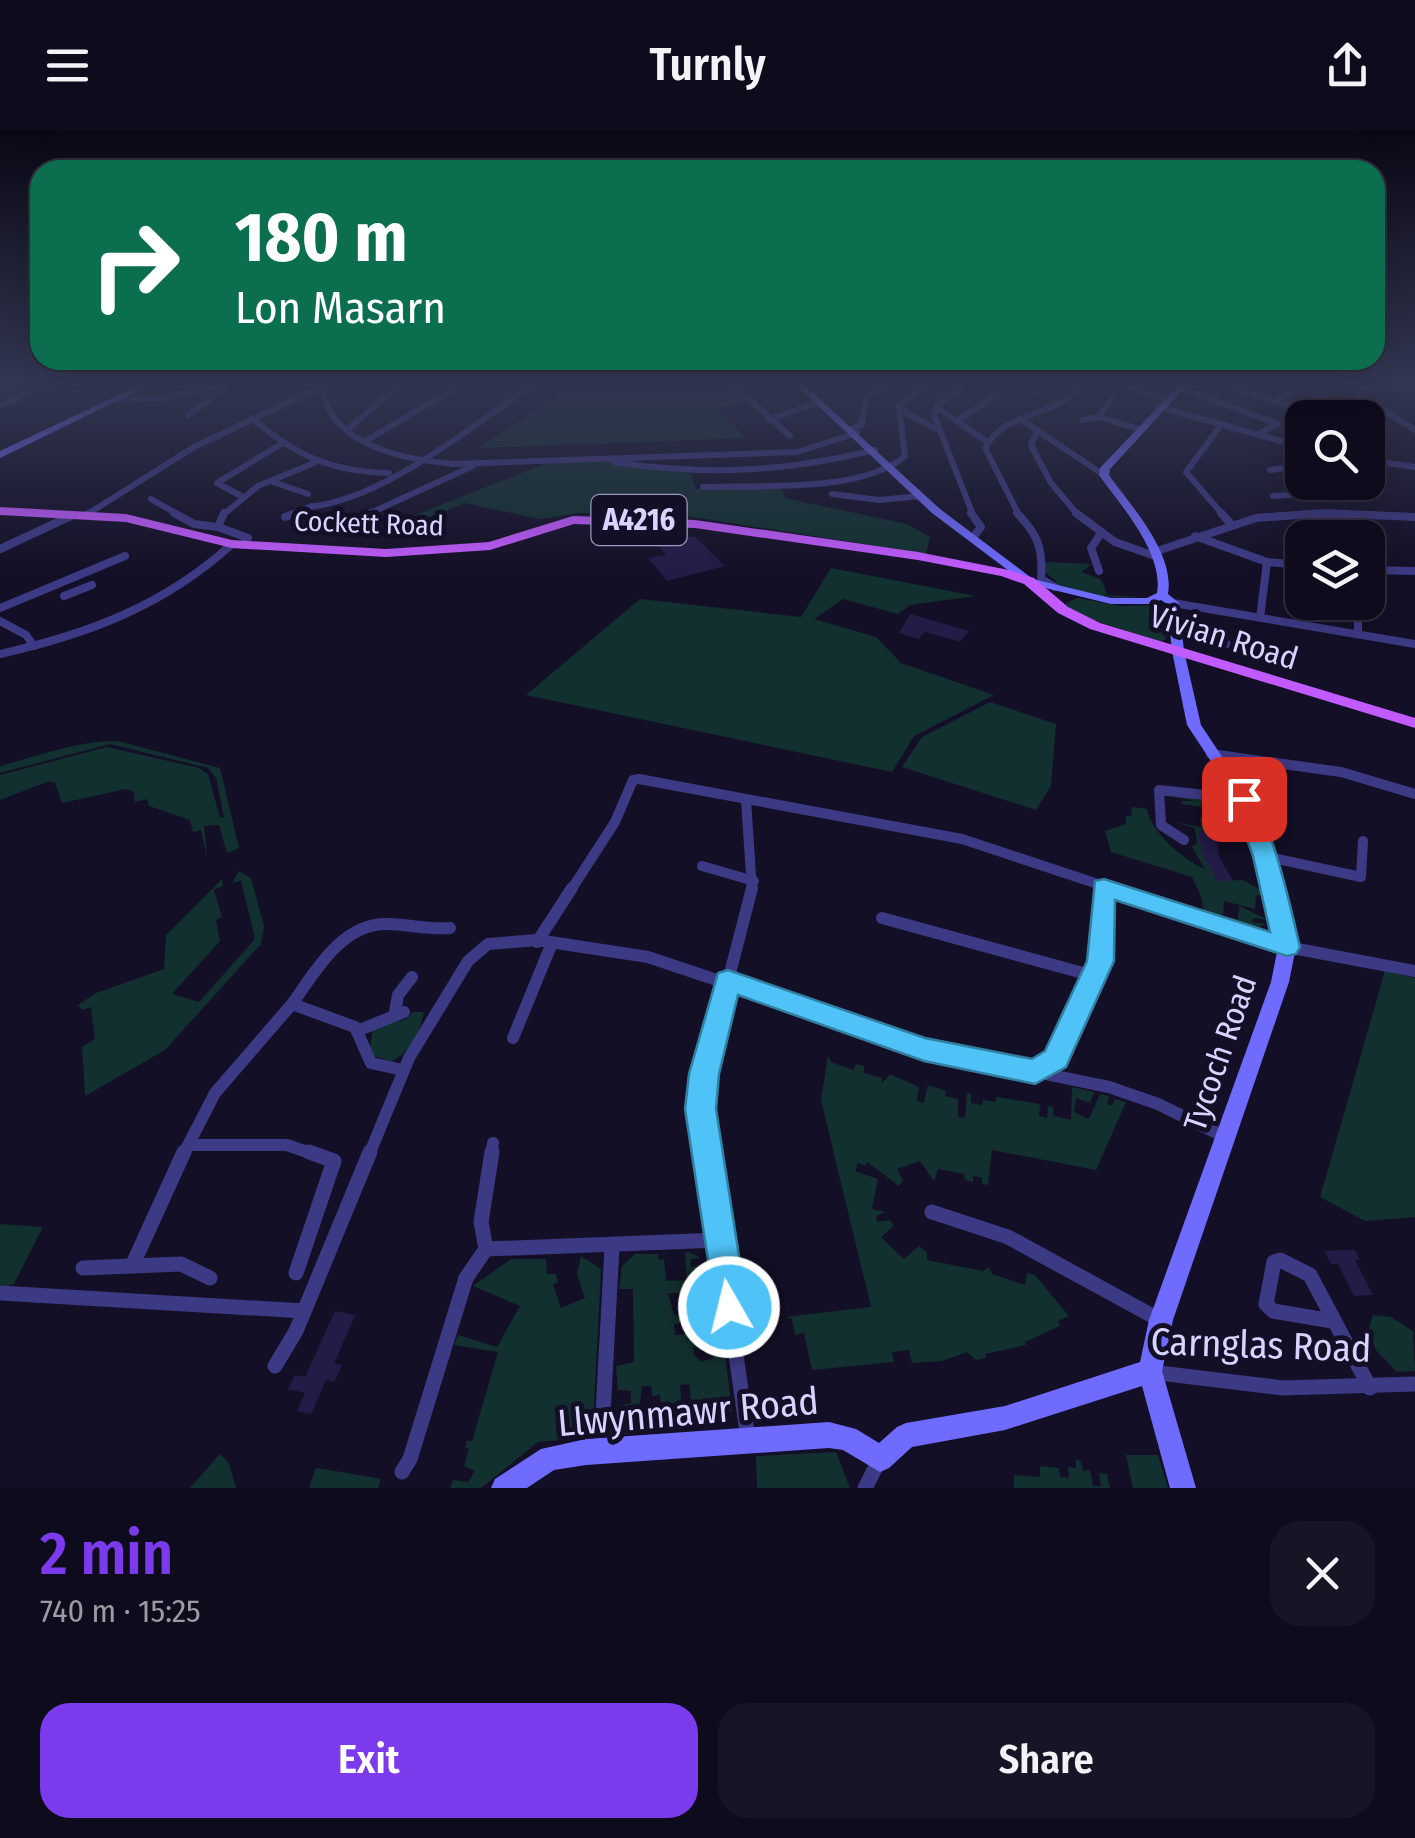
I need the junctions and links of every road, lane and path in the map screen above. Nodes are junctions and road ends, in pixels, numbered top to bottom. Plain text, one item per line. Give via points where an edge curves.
1 (195, 446) edge
2 (277, 446) edge
3 (285, 446) edge
4 (384, 446) edge
5 (438, 446) edge
6 (812, 446) edge
7 (870, 446) edge
8 (904, 446) edge
9 (943, 446) edge
10 (988, 446) edge
11 (1032, 446) edge
12 (1062, 446) edge
13 (1124, 446) edge
14 (1206, 446) edge
15 (874, 450) junction
16 (597, 457) junction
17 (417, 460) junction
18 (314, 463) junction
19 (1385, 463) edge
20 (473, 466) junction
21 (893, 467) junction
22 (1415, 467) edge
23 (1285, 468) edge
24 (1269, 470) dead end
25 (390, 473) junction
26 (1104, 475) junction
27 (272, 482) junction
28 (703, 486) dead end
29 (1285, 493) edge
30 (308, 494) dead end
31 (832, 494) dead end
32 (241, 496) junction
33 (920, 496) junction
34 (1273, 496) dead end
35 (150, 499) dead end
36 (320, 503) dead end
37 (310, 507) junction
38 (0, 512) edge
39 (1355, 513) junction
40 (80, 515) junction
41 (364, 516) dead end
42 (1415, 517) edge
43 (285, 518) dead end
44 (1365, 520) edge
45 (1230, 523) junction
46 (218, 526) junction
47 (1100, 535) junction
48 (974, 536) junction
49 (1194, 536) junction
50 (241, 542) junction
51 (0, 549) edge
52 (1155, 554) junction
53 (126, 556) dead end
54 (1005, 560) junction
55 (1268, 562) junction
56 (1285, 564) edge
57 (981, 568) junction
58 (1385, 570) edge
59 (1099, 571) dead end
60 (1415, 571) edge
61 (1012, 575) junction
62 (64, 580) junction
63 (1029, 580) junction
64 (92, 586) dead end
65 (79, 590) junction
66 (1065, 591) junction
67 (64, 596) dead end
68 (1045, 597) junction
69 (1168, 599) junction
70 (0, 608) edge
71 (1260, 618) junction
72 (1358, 620) edge
73 (0, 622) edge
74 (1176, 628) junction
75 (1358, 634) junction
76 (1227, 644) dead end
77 (1415, 644) edge
78 (34, 646) junction
79 (1178, 651) junction
80 (0, 654) edge
81 (1415, 722) edge
82 (1210, 754) junction
83 (1415, 794) edge
84 (1244, 799) junction
85 (746, 800) junction
86 (1184, 840) dead end
87 (1363, 841) dead end
88 (1264, 856) junction
89 (702, 866) dead end
90 (754, 881) junction
91 (1104, 888) junction
92 (882, 918) dead end
93 (450, 928) dead end
94 (544, 942) junction
95 (1287, 947) junction
96 (1415, 971) edge
97 (1094, 976) junction
98 (412, 977) dead end
99 (728, 980) junction
100 (292, 1004) junction
101 (357, 1031) junction
102 (513, 1038) dead end
103 (403, 1070) junction
104 (1035, 1072) junction
105 (1226, 1137) junction
106 (493, 1143) dead end
107 (189, 1145) junction
108 (932, 1212) dead end
109 (720, 1240) junction
110 (612, 1247) junction
111 (486, 1249) junction
112 (132, 1266) junction
113 (83, 1268) dead end
114 (296, 1274) dead end
115 (210, 1278) dead end
116 (0, 1292) edge
117 (304, 1310) junction
118 (1161, 1320) junction
119 (1332, 1322) junction
120 (275, 1366) dead end
121 (1150, 1372) junction
122 (1415, 1384) edge
123 (1370, 1388) junction
124 (603, 1414) dead end
125 (748, 1440) junction
126 (880, 1458) junction
127 (402, 1472) dead end
128 (504, 1488) edge
129 (865, 1488) edge
130 (1183, 1488) edge

1 - 40 street
2 - 32 street via 217,483
3 - 18 street
4 - 17 street
5 - 17 street
6 - 16 street
7 - 15 street
8 - 21 street via 905,456
9 - 48 street via 981,527
10 - 66 street via 990,467 1038,535 1042,579
11 - 47 street via 1038,463
12 - 26 street
13 - 26 street
14 - 45 street via 1186,472
15 - 16 street via 812,467 688,471
15 - 21 street
16 - 20 street
17 - 20 street
17 - 25 street
18 - 25 street
18 - 27 street
19 - 22 street
20 - 41 street
21 - 28 street via 841,480
21 - 33 street
23 - 24 street
25 - 37 street via 328,508
26 - 52 street
27 - 30 street
27 - 32 street
29 - 34 street
31 - 33 street
32 - 46 street
33 - 48 street
35 - 46 street via 186,521
36 - 37 street
37 - 43 street
38 - 40 main road, Cockett Road / A4216
39 - 42 street
39 - 44 street
39 - 45 street
40 - 50 main road, Cockett Road / A4216
40 - 51 street
45 - 49 street
46 - 50 street
47 - 52 street via 1131,551
47 - 59 street via 1091,548
48 - 54 street
49 - 52 street
49 - 55 street
50 - 57 main road, Cockett Road / A4216 via 446,552 510,542 573,520 631,520 722,527
50 - 78 street via 188,586 81,635
52 - 69 street, Tycoch Road
53 - 62 street
54 - 57 street
54 - 63 street
55 - 56 street
55 - 71 street
57 - 61 main road, Cockett Road / A4216
58 - 60 street
61 - 63 main road, Cockett Road / A4216
61 - 68 main road, A4216
62 - 65 street
62 - 70 street
63 - 66 street
63 - 68 main road, Vivian Road / A4216
64 - 65 street
65 - 67 street
66 - 69 street via 1122,602
68 - 79 main road, Vivian Road / A4216 via 1096,626
69 - 71 street
69 - 74 street, Tycoch Road
71 - 75 street
72 - 75 street
73 - 78 street
74 - 76 street
74 - 79 street, Tycoch Road
75 - 77 street
78 - 80 street
79 - 81 main road, Vivian Road / A4216
79 - 82 street, Tycoch Road via 1194,725
82 - 83 street via 1342,772
82 - 84 street, Tycoch Road
84 - 86 street via 1159,790 1161,825
84 - 88 street, Tycoch Road
85 - 90 street
85 - 91 street via 962,839
85 - 94 street via 632,780 615,822
87 - 88 street via 1360,877
88 - 95 street, Tycoch Road
89 - 90 street
90 - 99 street
91 - 95 street
91 - 97 street
92 - 97 street
93 - 100 street via 358,928
94 - 99 street via 633,955
94 - 102 street
94 - 103 street via 503,942 476,952
95 - 96 street
95 - 105 street, Tycoch Road
97 - 104 street via 1056,1059
98 - 101 street via 398,995 400,1012
99 - 104 street via 924,1050
99 - 109 street via 700,1109
100 - 101 street
100 - 107 street via 214,1092
101 - 103 street via 362,1055 372,1065
103 - 117 street
104 - 105 street via 1135,1095
105 - 118 street, Tycoch Road
106 - 111 street via 481,1222
107 - 112 street
107 - 114 street via 287,1145 334,1160
108 - 118 street via 1008,1236
109 - 110 street
109 - 125 street
110 - 111 street
110 - 124 street
111 - 127 street via 466,1278
112 - 113 street
112 - 115 street via 186,1264
116 - 117 street
117 - 120 street
118 - 121 street, Tycoch Road
119 - 119 street via 1273,1312 1266,1304 1274,1262 1310,1275
119 - 123 street
121 - 123 street, Carnglas Road via 1235,1388
121 - 126 street, Carnglas Road via 1005,1418 906,1436
121 - 130 street
122 - 123 street, Carnglas Road
125 - 126 street, Llwynmawr Road via 829,1435
125 - 128 street, Llwynmawr Road via 550,1458
126 - 129 street

